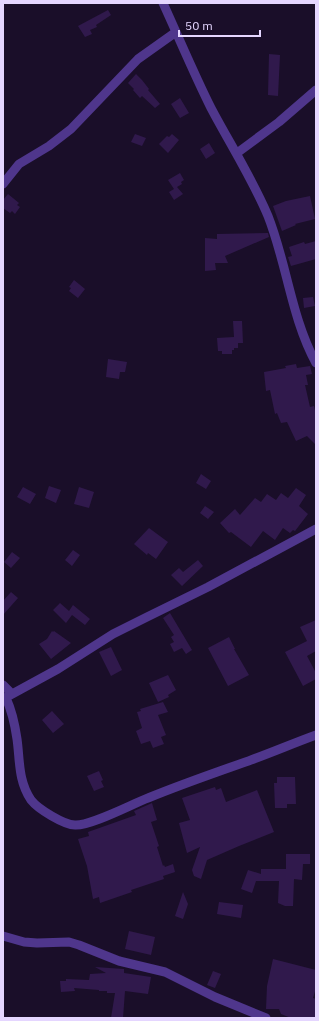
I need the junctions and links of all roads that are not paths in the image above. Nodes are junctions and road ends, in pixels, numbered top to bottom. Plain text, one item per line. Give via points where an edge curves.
1 (163, 3) edge
2 (176, 32) junction
3 (316, 90) edge
4 (237, 153) junction
5 (3, 184) edge
6 (316, 363) edge
7 (316, 529) edge
8 (3, 685) edge
9 (7, 697) edge
10 (316, 735) edge
11 (3, 936) edge
12 (266, 1018) edge

1 - 2 street
2 - 4 street via 211,107
2 - 5 street via 138,59 71,129 19,164
3 - 4 street
4 - 6 street via 268,217 298,321
7 - 9 street via 113,634
8 - 9 street
9 - 10 street via 26,792 41,809 76,826
11 - 12 street via 24,942 69,942 79,945 119,961 165,972 215,997

